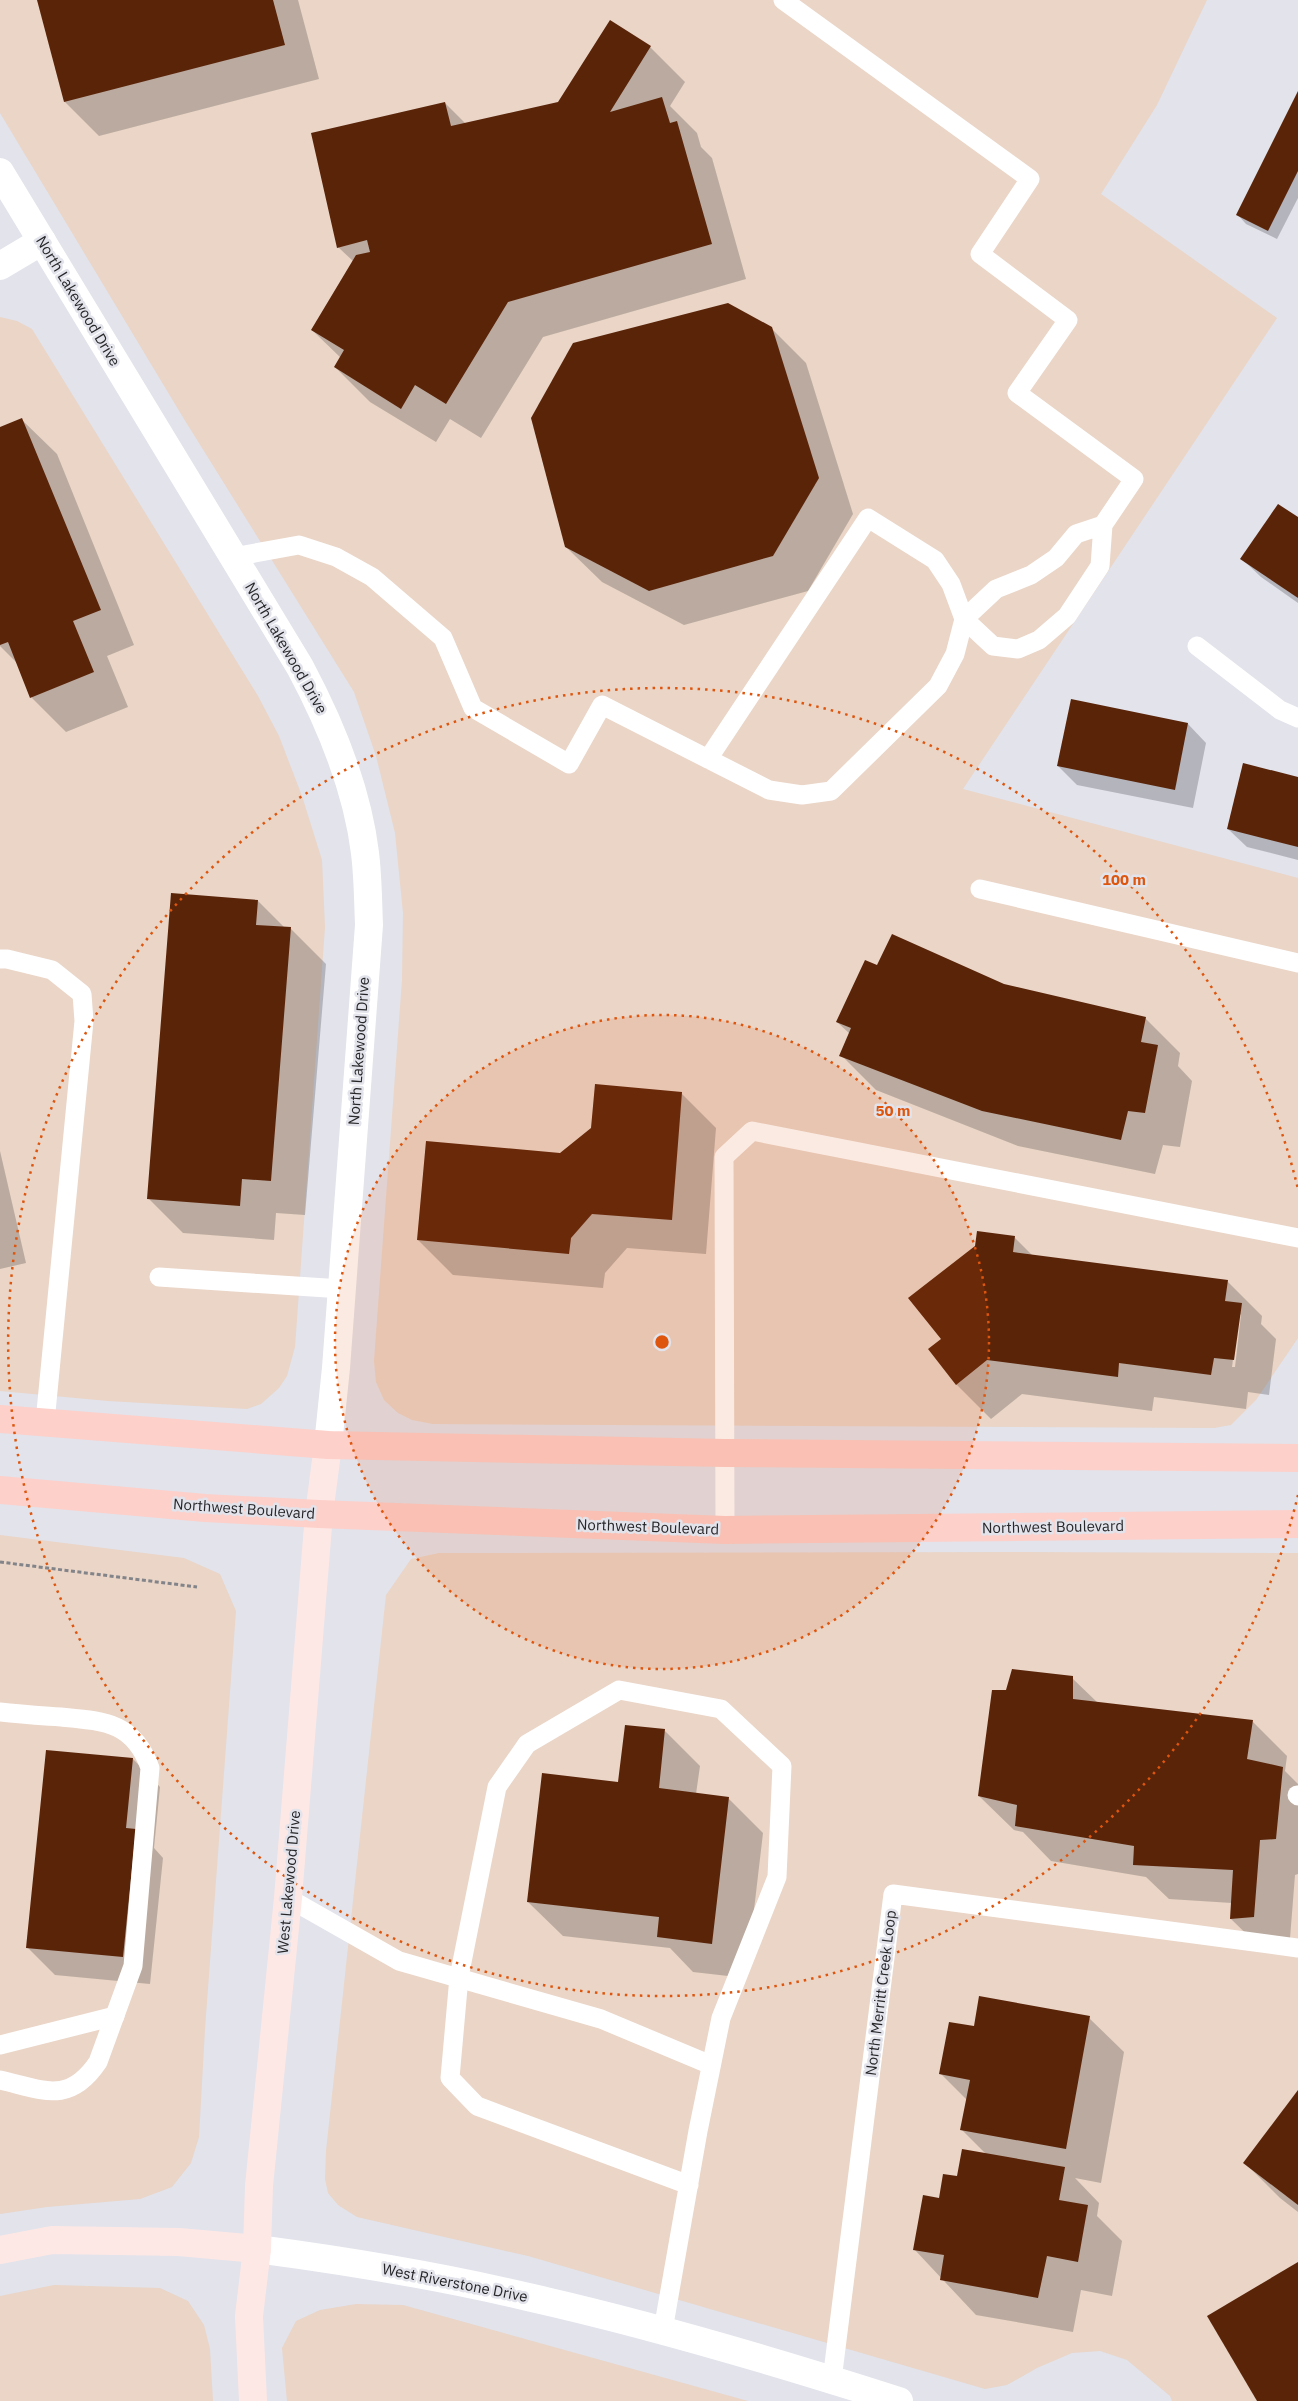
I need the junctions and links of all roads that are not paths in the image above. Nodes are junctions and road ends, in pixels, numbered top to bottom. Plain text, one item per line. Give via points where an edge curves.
1 (783, 0) edge
2 (0, 172) edge
3 (42, 241) junction
4 (0, 266) edge
5 (1103, 525) junction
6 (234, 557) junction
7 (964, 619) junction
8 (1197, 646) dead end
9 (1298, 718) edge
10 (708, 759) junction
11 (980, 889) dead end
12 (0, 959) edge
13 (1298, 963) edge
14 (1298, 1238) edge
15 (159, 1277) dead end
16 (342, 1289) junction
17 (0, 1419) edge
18 (45, 1422) junction
19 (328, 1445) junction
20 (725, 1453) junction
21 (1298, 1458) edge
22 (0, 1490) edge
23 (319, 1514) junction
24 (1298, 1524) edge
25 (725, 1530) junction
26 (0, 1712) edge
27 (288, 1898) junction
28 (1298, 1948) edge
29 (459, 1977) junction
30 (115, 2016) junction
31 (0, 2045) edge
32 (711, 2065) junction
33 (0, 2080) edge
34 (689, 2185) junction
35 (257, 2249) junction
36 (0, 2250) edge
37 (663, 2330) junction
38 (832, 2380) junction
39 (252, 2401) edge
40 (899, 2401) edge

1 - 5 lane via 1030,180 980,254 1068,320 1017,392 1134,479
2 - 3 street, North Lakewood Drive
3 - 4 street
3 - 6 street, North Lakewood Drive
5 - 7 lane via 1076,534 1056,558 1031,576 996,589
5 - 7 lane via 1100,566 1067,616 1039,640 1018,649 993,646
6 - 10 lane via 299,545 336,557 372,577 442,638 473,708 569,764 602,705
6 - 16 street, North Lakewood Drive via 321,707 341,757 365,852 369,925
7 - 10 lane via 955,654 938,686 831,791 802,795 770,790
7 - 10 lane via 951,584 935,560 868,518
8 - 9 lane via 1280,710
11 - 13 lane
12 - 18 lane via 8,958 52,970 82,994 84,1021
14 - 20 lane via 752,1131 724,1157
15 - 16 lane
16 - 19 street, North Lakewood Drive
17 - 18 main road
18 - 19 main road
19 - 20 main road
19 - 23 street, North Lakewood Drive
20 - 21 main road
20 - 25 lane
22 - 23 main road, Northwest Boulevard via 205,1508
23 - 25 main road, Northwest Boulevard
23 - 27 street, West Lakewood Drive
24 - 25 main road, Northwest Boulevard
26 - 30 lane via 114,1724 130,1734 145,1754 150,1768 133,1966
27 - 29 lane via 399,1961
27 - 35 street, West Lakewood Drive via 259,2186
28 - 38 lane, North Merritt Creek Loop via 893,1894
29 - 32 lane via 601,2019
29 - 32 lane via 497,1787 527,1744 619,1690 721,1709 782,1766 777,1878 721,2018
29 - 34 lane via 450,2078 477,2106
30 - 31 lane
30 - 33 lane via 98,2062 79,2084 54,2092
32 - 34 lane
34 - 37 lane
35 - 36 street, West Riverstone Drive via 179,2242 52,2240
35 - 37 street, West Riverstone Drive via 326,2258 518,2294
35 - 39 street via 249,2316
37 - 38 street, West Riverstone Drive
38 - 40 street, West Riverstone Drive

